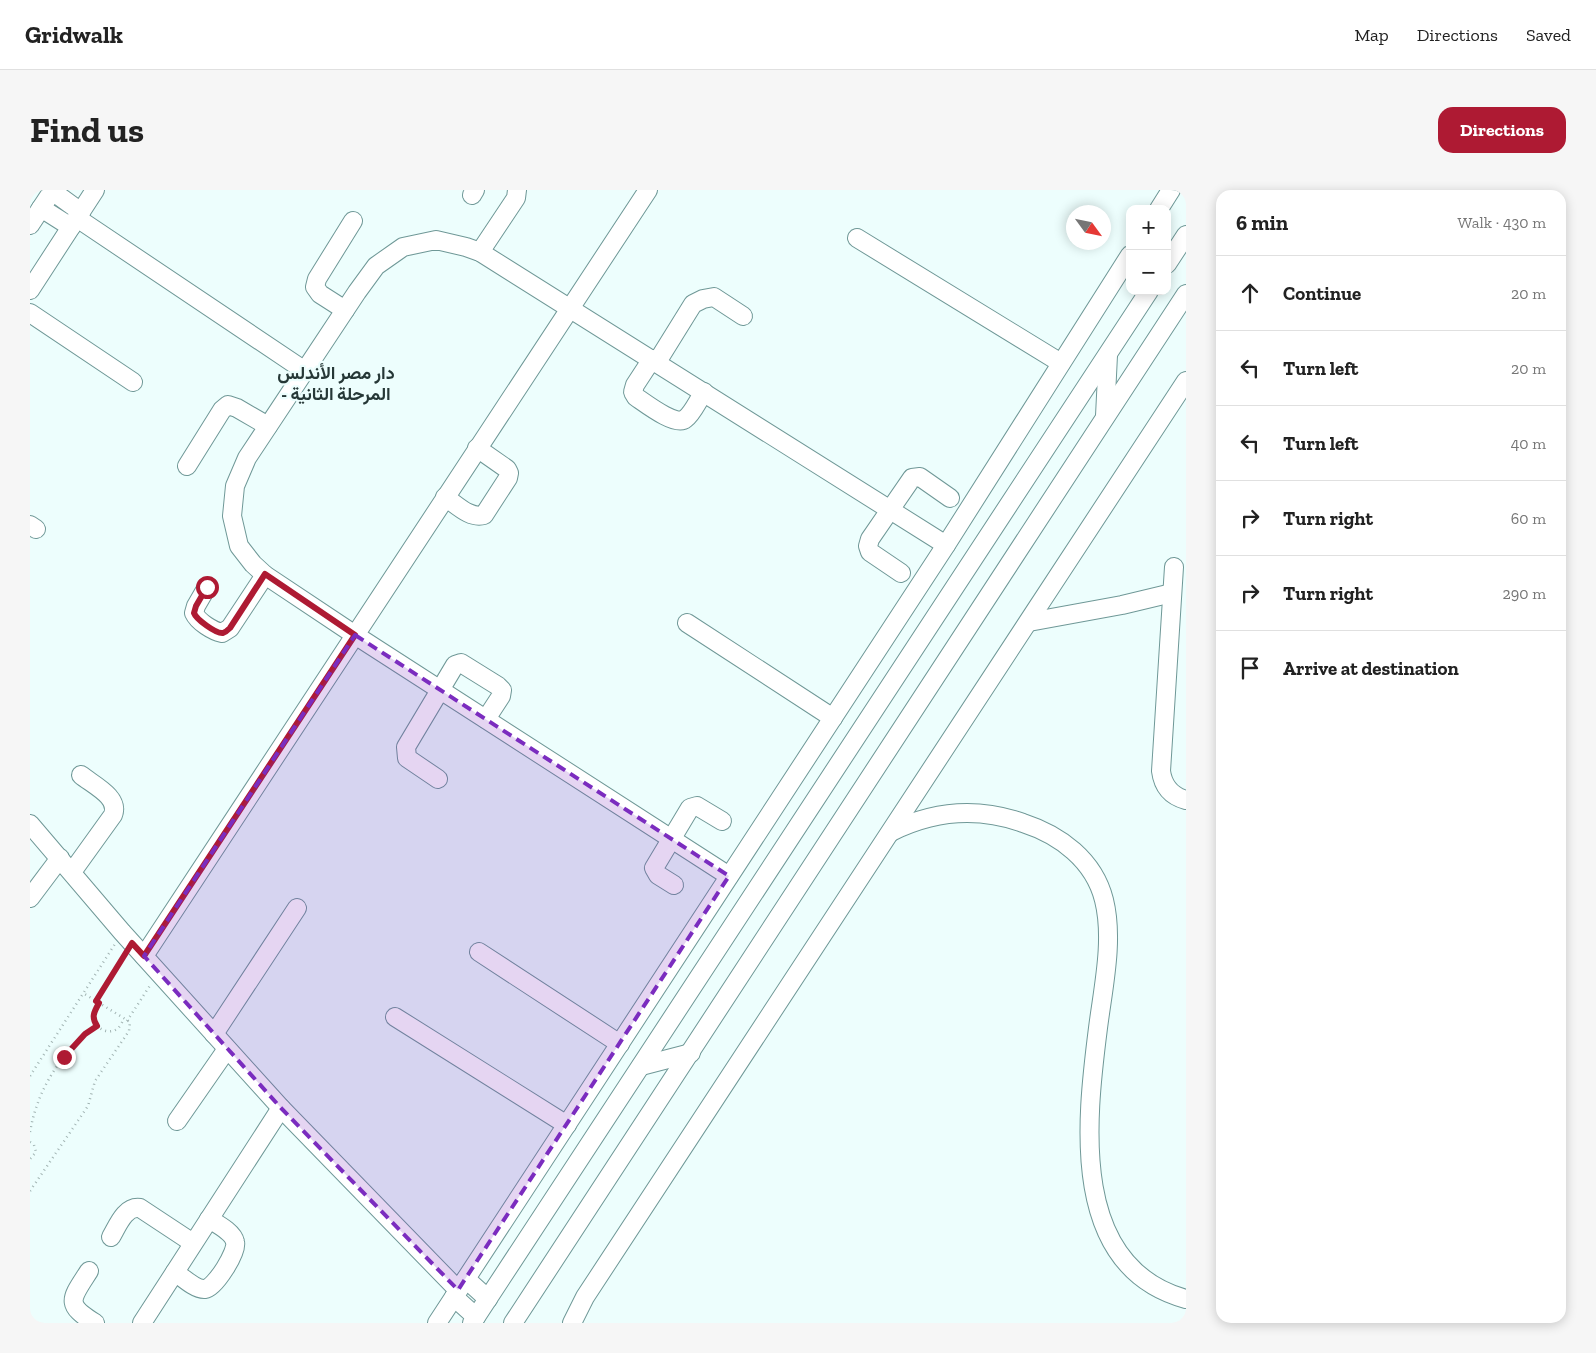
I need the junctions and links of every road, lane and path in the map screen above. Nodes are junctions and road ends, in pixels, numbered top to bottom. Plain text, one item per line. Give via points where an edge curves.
1 (95, 190) edge
2 (517, 190) edge
3 (648, 190) edge
4 (1170, 190) edge
5 (52, 191) edge
6 (1161, 205) edge
7 (42, 208) junction
8 (76, 219) junction
9 (353, 221) dead end
10 (30, 225) edge
11 (1186, 235) edge
12 (856, 238) dead end
13 (480, 252) junction
14 (1171, 258) edge
15 (1126, 261) edge
16 (30, 290) edge
17 (1186, 294) edge
18 (1146, 295) edge
19 (570, 307) junction
20 (345, 310) junction
21 (30, 312) edge
22 (743, 316) dead end
23 (1108, 355) junction
24 (654, 361) junction
25 (1061, 363) junction
26 (305, 371) junction
27 (1186, 381) edge
28 (133, 382) dead end
29 (704, 392) junction
30 (1105, 416) junction
31 (268, 426) junction
32 (477, 448) junction
33 (187, 466) dead end
34 (445, 497) junction
35 (950, 498) dead end
36 (890, 510) junction
37 (946, 545) junction
38 (1174, 567) dead end
39 (901, 573) dead end
40 (265, 574) junction
41 (207, 587) dead end
42 (1172, 593) junction
43 (1029, 622) junction
44 (687, 623) dead end
45 (355, 635) junction
46 (440, 690) junction
47 (833, 718) junction
48 (486, 719) junction
49 (82, 775) dead end
50 (438, 779) dead end
51 (1186, 800) edge
52 (722, 822) dead end
53 (30, 824) edge
54 (891, 833) junction
55 (671, 839) junction
56 (60, 858) junction
57 (72, 872) junction
58 (729, 876) junction
59 (674, 885) dead end
60 (30, 898) edge
61 (297, 908) dead end
62 (127, 938) junction
63 (479, 952) dead end
64 (144, 956) junction
65 (158, 972) junction
66 (83, 993) junction
67 (96, 1001) junction
68 (99, 1003) junction
69 (395, 1017) dead end
70 (126, 1020) junction
71 (97, 1026) junction
72 (214, 1034) junction
73 (620, 1044) junction
74 (228, 1049) junction
75 (691, 1053) junction
76 (641, 1066) junction
77 (30, 1076) edge
78 (281, 1108) junction
79 (177, 1121) dead end
80 (567, 1125) junction
81 (30, 1132) edge
82 (30, 1142) edge
83 (30, 1159) edge
84 (30, 1191) edge
85 (209, 1219) junction
86 (111, 1236) dead end
87 (194, 1243) junction
88 (89, 1271) dead end
89 (175, 1272) junction
90 (459, 1288) junction
91 (488, 1299) junction
92 (1186, 1299) edge
93 (474, 1320) edge
94 (96, 1323) edge
95 (142, 1323) edge
96 (437, 1323) edge
97 (514, 1323) edge
98 (572, 1323) edge

1 - 8 street
2 - 13 street via 516,198
3 - 19 street
4 - 6 street
5 - 7 street
5 - 8 street
7 - 8 street
7 - 10 street
8 - 16 street
8 - 26 street
9 - 20 street via 315,286 320,294
11 - 14 street
12 - 25 street
13 - 19 street
13 - 20 street via 436,240 403,247 376,266
15 - 25 street
17 - 30 street
18 - 23 street
19 - 24 street
19 - 32 street
20 - 26 street
21 - 28 street
22 - 24 street via 714,297 692,304
23 - 30 street
23 - 76 street
24 - 29 street
24 - 29 street via 633,392 672,420 680,422 686,419
25 - 37 street
26 - 31 street
27 - 43 street
29 - 36 street
30 - 75 street
31 - 33 street via 228,405
31 - 40 street via 247,458 235,486 232,516 239,546
32 - 34 street
32 - 34 street via 507,469 509,474 484,515 471,515
34 - 45 street
35 - 36 street via 920,477 914,477
36 - 37 street
36 - 39 street via 868,542 868,549
37 - 47 street
38 - 42 street
40 - 41 street via 230,628 222,633 198,619 194,613
40 - 45 street
42 - 43 street
42 - 51 street via 1161,771 1167,789
43 - 54 street
44 - 47 street
45 - 46 street
45 - 64 street
46 - 48 street
46 - 48 street via 455,665 461,662 467,665 502,690
46 - 50 street via 406,747 407,758
47 - 58 street
48 - 55 street
49 - 57 street via 111,798 115,808
52 - 55 street via 693,806
53 - 56 street
54 - 92 street via 936,815 997,816 1032,826 1060,840 1092,872 1104,901 1107,945 1090,1103 1090,1159 1095,1193 1102,1221 1130,1268 1150,1285
54 - 98 street via 585,1297
55 - 58 street
55 - 59 street via 654,868 658,875
56 - 57 street
56 - 60 street
57 - 62 street
58 - 73 street
61 - 72 street
62 - 64 street
62 - 66 path
62 - 67 path
63 - 73 street
64 - 65 street
65 - 70 path
65 - 72 street
66 - 67 path
66 - 77 path
67 - 68 path
68 - 70 path
68 - 71 path via 93,1013
69 - 80 street
70 - 71 path via 114,1030 105,1031
70 - 84 path via 130,1022 130,1031 95,1081 88,1106
71 - 81 path via 74,1045 56,1068 37,1104
72 - 74 street
73 - 80 street
74 - 78 street
74 - 79 street
75 - 76 street
75 - 97 street
76 - 91 street
78 - 85 street
78 - 90 street
80 - 90 street
82 - 83 path via 36,1152
85 - 87 street
85 - 89 street via 234,1238 234,1253 208,1288 201,1289
86 - 87 street via 127,1212 135,1207
87 - 89 street
88 - 94 street via 76,1292 74,1302 79,1312
89 - 95 street
90 - 91 street
90 - 93 street
90 - 96 street
91 - 93 street

